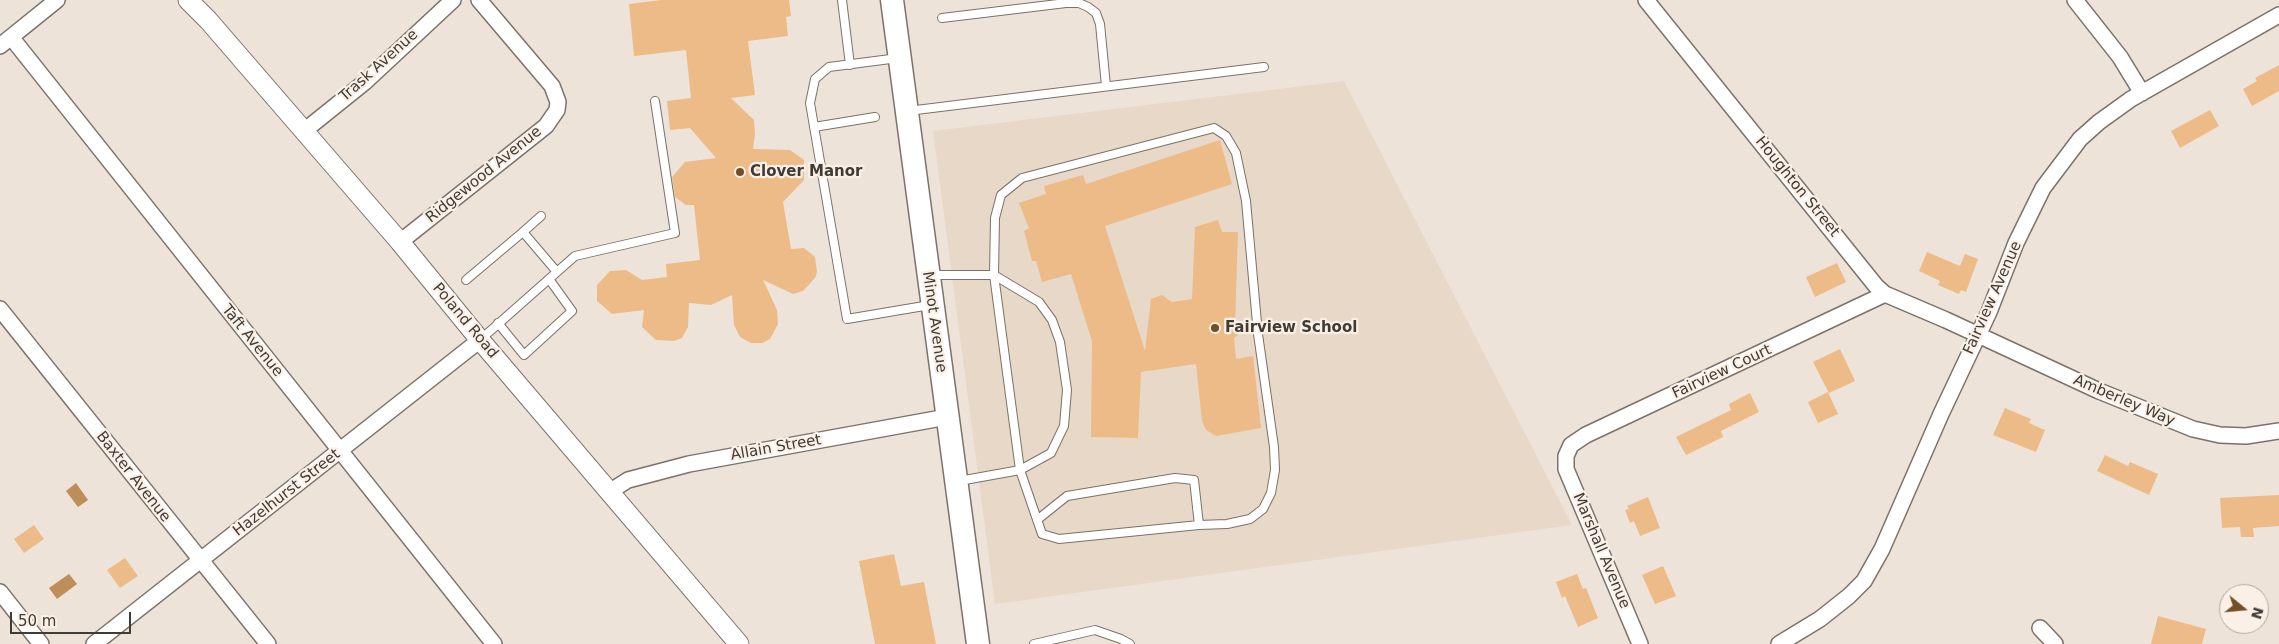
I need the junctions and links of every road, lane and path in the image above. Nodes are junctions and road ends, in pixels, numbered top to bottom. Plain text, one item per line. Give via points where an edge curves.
1 (57, 0) edge
2 (188, 0) edge
3 (453, 0) edge
4 (479, 0) edge
5 (842, 0) edge
6 (892, 0) edge
7 (1646, 0) edge
8 (2075, 0) edge
9 (2279, 15) edge
10 (942, 18) dead end
11 (5, 42) edge
12 (900, 58) junction
13 (850, 65) junction
14 (1264, 67) dead end
15 (1106, 86) junction
16 (2142, 93) junction
17 (655, 101) dead end
18 (907, 111) junction
19 (875, 117) dead end
20 (814, 127) junction
21 (304, 131) junction
22 (541, 216) dead end
23 (523, 232) junction
24 (400, 242) junction
25 (557, 272) junction
26 (928, 275) junction
27 (994, 275) junction
28 (549, 279) junction
29 (466, 280) dead end
30 (1885, 294) junction
31 (932, 305) junction
32 (0, 309) edge
33 (498, 323) junction
34 (1977, 335) junction
35 (480, 340) junction
36 (947, 417) junction
37 (2279, 431) edge
38 (340, 452) junction
39 (1566, 456) joint
40 (1020, 470) junction
41 (956, 482) junction
42 (610, 492) junction
43 (1037, 520) junction
44 (1200, 524) junction
45 (200, 561) junction
46 (0, 592) edge
47 (2040, 628) dead end
48 (737, 643) edge
49 (41, 644) edge
50 (94, 644) edge
51 (268, 644) edge
52 (494, 644) edge
53 (978, 644) edge
54 (1034, 644) edge
55 (1130, 644) edge
56 (1640, 644) edge
57 (1779, 644) edge
58 (2055, 644) edge

1 - 11 street
2 - 21 street, Poland Road
3 - 21 street, Trask Avenue via 365,82
4 - 24 street, Ridgewood Avenue via 552,86 558,102 553,118
5 - 13 lane
6 - 12 main road, Minot Avenue
7 - 30 street, Houghton Street
8 - 16 street via 2120,57
9 - 16 street, Fairview Avenue
10 - 15 lane via 1066,3 1088,7 1096,13 1100,24
11 - 38 street, Taft Avenue
12 - 13 lane
12 - 18 main road, Minot Avenue
13 - 20 lane via 829,67 815,79 810,103
14 - 15 lane
15 - 18 lane
16 - 34 street, Fairview Avenue via 2099,122 2080,140 2043,188
17 - 25 lane via 675,233 575,256
18 - 26 main road, Minot Avenue
19 - 20 lane
20 - 31 lane via 847,319
21 - 24 street, Poland Road
22 - 23 lane
23 - 25 lane
23 - 29 lane
24 - 35 street, Poland Road
25 - 28 lane
26 - 27 lane
26 - 31 main road, Minot Avenue
27 - 40 lane
27 - 40 lane via 1039,302 1052,320 1060,342 1067,390 1064,426 1051,452
27 - 44 lane via 995,218 1001,195 1022,178 1202,130 1214,128 1226,136 1236,154 1246,201 1275,470 1271,493 1263,509 1250,519 1227,524
28 - 33 lane
28 - 33 lane via 572,311 524,355
30 - 34 street, Houghton Street
30 - 39 street, Fairview Court via 1586,434 1572,445
31 - 36 main road, Minot Avenue
32 - 45 street, Baxter Avenue
33 - 35 lane
34 - 37 street, Amberley Way via 2090,387 2193,429 2220,436
34 - 57 street, Fairview Avenue via 1882,549 1864,581 1820,619
35 - 38 street, Hazelhurst Street
35 - 42 street, Poland Road
36 - 41 main road, Minot Avenue
36 - 42 street, Allain Street via 689,464 628,480
38 - 45 street, Hazelhurst Street
38 - 52 street, Taft Avenue
39 - 56 street, Marshall Avenue via 1566,469
40 - 41 lane
40 - 43 lane
41 - 53 main road, Minot Avenue
42 - 48 street, Poland Road
43 - 44 lane via 1042,534 1059,539
43 - 44 lane via 1068,496 1175,478 1194,480
45 - 50 street, Hazelhurst Street
45 - 51 street, Baxter Avenue
46 - 49 street
47 - 58 street
54 - 55 lane via 1095,630

